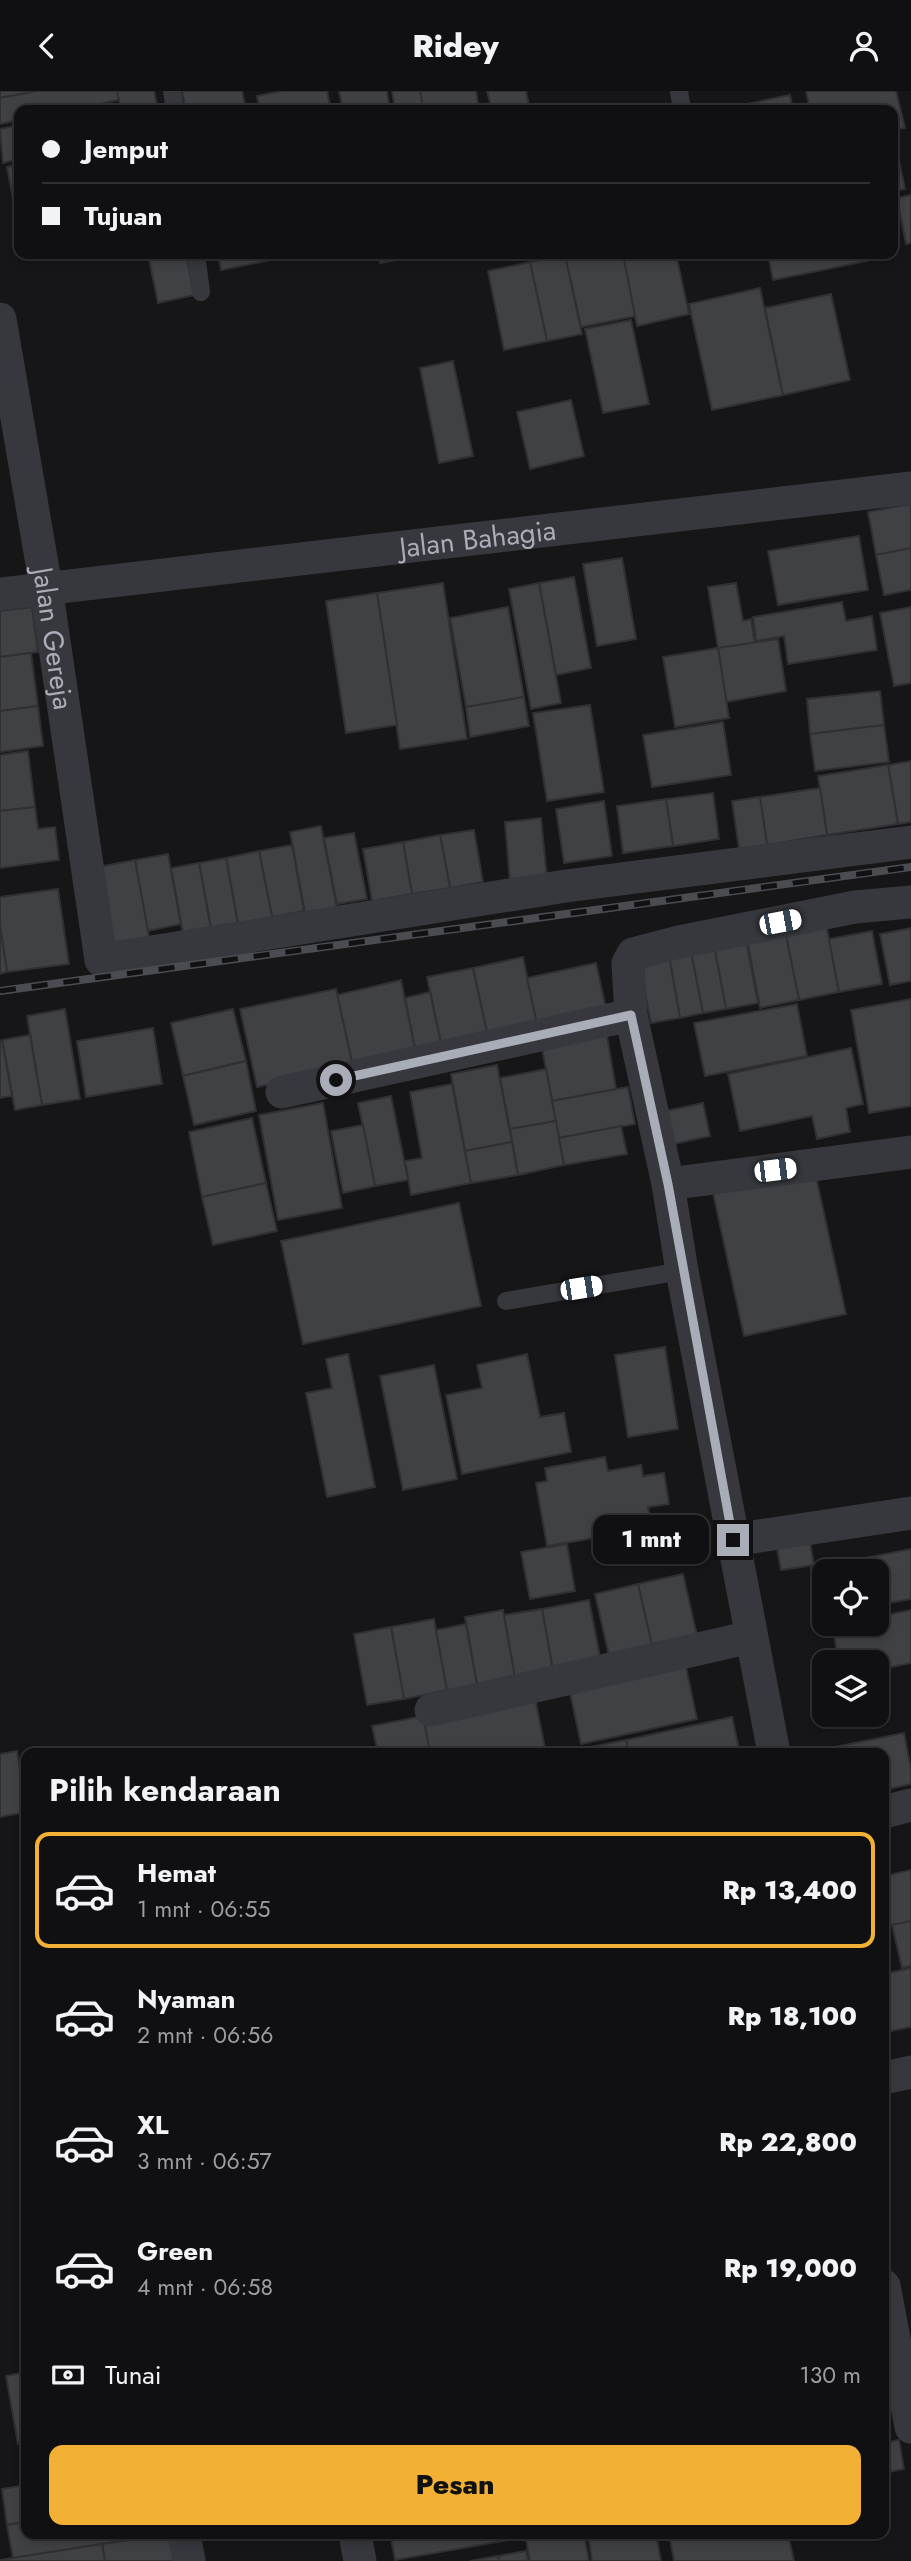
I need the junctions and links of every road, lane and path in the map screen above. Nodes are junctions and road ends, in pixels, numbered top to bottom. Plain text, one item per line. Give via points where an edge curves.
1 (196, 259) edge
2 (201, 292) dead end
3 (0, 319) edge
4 (911, 488) edge
5 (46, 587) junction
6 (0, 594) edge
7 (911, 842) edge
8 (911, 902) edge
9 (631, 1015) junction
10 (282, 1092) dead end
11 (911, 1152) edge
12 (668, 1184) junction
13 (682, 1271) junction
14 (506, 1301) dead end
15 (911, 1513) edge
16 (733, 1540) junction
17 (751, 1637) junction
18 (431, 1710) dead end
19 (773, 1748) edge
20 (911, 1805) edge
21 (889, 1811) edge
22 (911, 2072) edge
23 (889, 2077) edge
24 (889, 2312) edge
25 (911, 2427) edge
26 (185, 2539) edge
27 (356, 2539) edge
28 (189, 2561) edge
29 (360, 2561) edge

1 - 2 lane
3 - 5 street, Jalan Gereja
4 - 5 street, Jalan Bahagia
5 - 6 street, Jalan Bahagia
5 - 7 street, Jalan Gereja via 101,960 566,885
8 - 9 street via 855,907 633,954 628,963
9 - 10 street
9 - 12 street
11 - 12 street
12 - 13 street
13 - 14 lane
13 - 16 street
15 - 16 street
16 - 17 street
17 - 18 street
17 - 19 street
20 - 21 street
22 - 23 street
24 - 25 street
26 - 28 street
27 - 29 street

